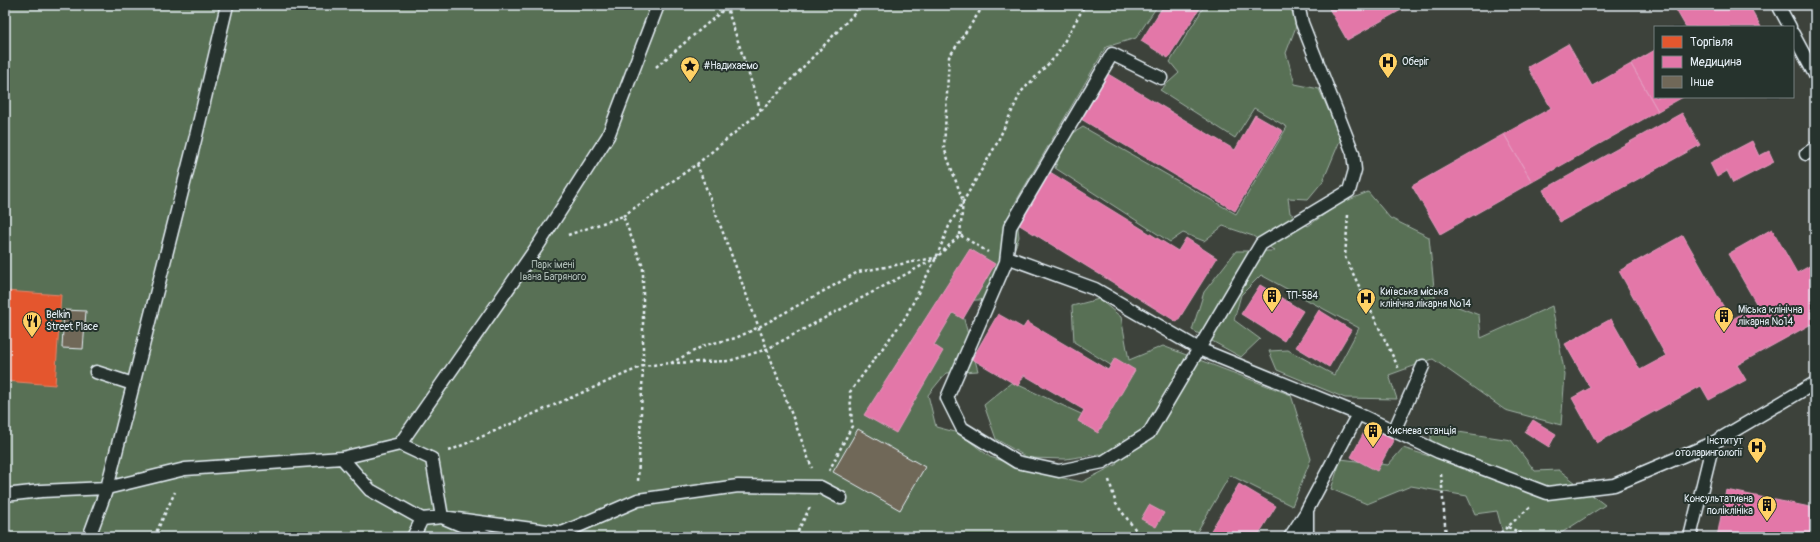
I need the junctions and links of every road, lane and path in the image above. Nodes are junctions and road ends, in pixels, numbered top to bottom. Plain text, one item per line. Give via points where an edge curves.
1 (227, 5) edge
2 (658, 5) edge
3 (727, 5) edge
4 (859, 5) edge
5 (984, 5) edge
6 (1085, 5) edge
7 (1298, 5) edge
8 (1778, 5) edge
9 (1789, 26) edge
10 (1794, 36) edge
11 (1815, 75) edge
12 (1161, 78) dead end
13 (626, 88) junction
14 (761, 111) junction
15 (697, 164) junction
16 (1349, 191) junction
17 (963, 201) junction
18 (623, 216) junction
19 (960, 235) junction
20 (539, 244) junction
21 (936, 258) junction
22 (1006, 260) junction
23 (759, 327) junction
24 (767, 349) junction
25 (1199, 349) junction
26 (671, 363) junction
27 (643, 366) junction
28 (1423, 366) dead end
29 (96, 372) dead end
30 (1815, 383) edge
31 (133, 384) junction
32 (1411, 393) junction
33 (1358, 414) junction
34 (1394, 431) junction
35 (1713, 443) junction
36 (400, 444) junction
37 (1439, 452) junction
38 (342, 458) junction
39 (432, 459) junction
40 (1103, 462) junction
41 (185, 469) junction
42 (820, 487) junction
43 (106, 488) junction
44 (5, 495) edge
45 (841, 498) dead end
46 (638, 500) junction
47 (1307, 510) junction
48 (442, 517) junction
49 (422, 519) junction
50 (1508, 527) dead end
51 (89, 537) edge
52 (154, 537) edge
53 (413, 537) edge
54 (489, 537) edge
55 (795, 537) edge
56 (1141, 537) edge
57 (1290, 537) edge
58 (1307, 537) edge
59 (1446, 537) edge
60 (1529, 537) edge
61 (1690, 537) edge

1 - 31 lane
2 - 13 lane
3 - 13 path via 663,63
3 - 14 path
4 - 14 path via 854,14
5 - 17 path via 948,57 944,148
6 - 17 path via 1056,56 1021,92 996,145
7 - 16 lane via 1302,23 1353,153 1355,170
8 - 9 lane
10 - 11 lane
12 - 22 lane via 1112,54 1010,227
13 - 20 lane via 608,136
14 - 15 path
15 - 18 path
15 - 23 path
16 - 25 lane via 1261,244
16 - 32 path via 1345,257
17 - 19 path
17 - 21 path
18 - 20 path
18 - 27 path via 643,267
19 - 21 path
19 - 22 path
20 - 36 lane
21 - 23 path via 858,272
21 - 24 path
21 - 42 path via 905,318 850,392 852,426
22 - 25 lane via 1095,289
22 - 40 lane via 946,398 962,428 1017,462 1059,471
23 - 24 path
23 - 26 path via 736,338 706,345
24 - 26 path via 729,361
24 - 42 path
25 - 33 lane
25 - 40 lane via 1150,433
26 - 27 path
27 - 39 path
27 - 46 path
28 - 32 lane
29 - 31 lane
30 - 35 lane
31 - 43 lane
32 - 34 lane
33 - 34 lane
33 - 47 lane
34 - 37 lane
35 - 37 lane via 1614,485 1547,492
35 - 61 lane
36 - 38 lane
36 - 39 lane
37 - 59 path
38 - 41 lane
38 - 49 lane via 370,490
39 - 48 lane
40 - 56 path via 1116,504
41 - 43 lane
41 - 52 path
42 - 45 lane
42 - 46 lane via 738,486
42 - 55 path
43 - 44 lane
43 - 51 lane
46 - 48 lane via 562,533
47 - 57 lane
47 - 58 lane
48 - 49 lane
48 - 54 lane
49 - 53 lane
50 - 60 path

